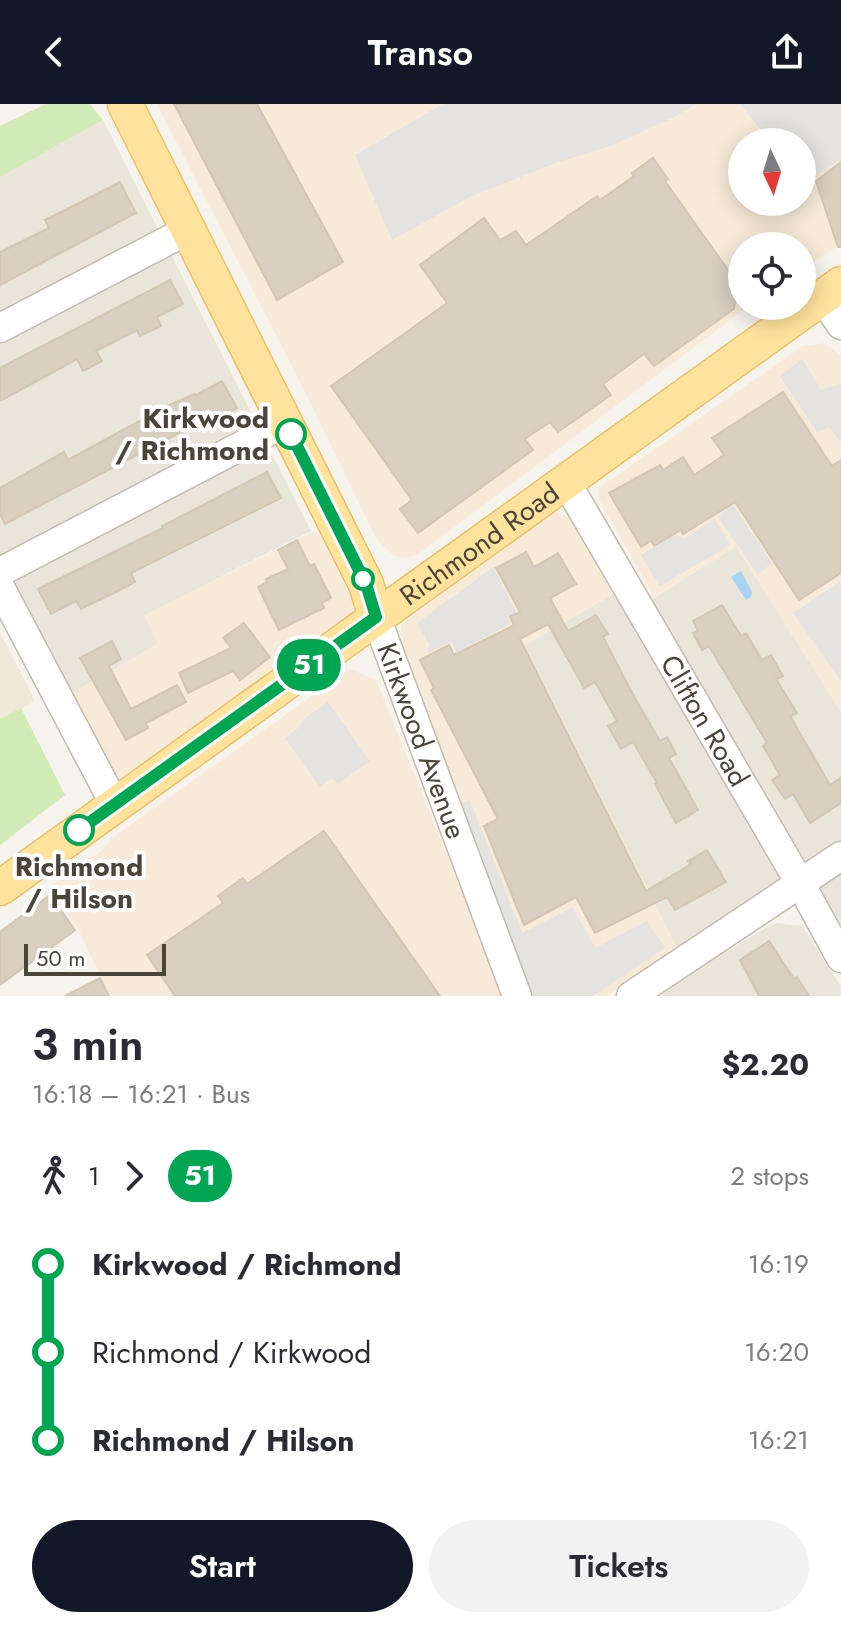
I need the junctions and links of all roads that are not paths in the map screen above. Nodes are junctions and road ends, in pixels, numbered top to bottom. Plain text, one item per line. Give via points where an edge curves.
1 (125, 104) edge
2 (188, 230) junction
3 (832, 290) edge
4 (841, 325) edge
5 (0, 328) edge
6 (285, 423) junction
7 (566, 482) junction
8 (0, 572) edge
9 (0, 587) edge
10 (376, 617) junction
11 (115, 805) junction
12 (841, 856) edge
13 (800, 883) junction
14 (0, 888) edge
15 (841, 958) edge
16 (517, 996) edge
17 (631, 996) edge

1 - 2 main road, Kirkwood Avenue
2 - 5 street
2 - 6 main road, Kirkwood Avenue
3 - 4 street
3 - 7 main road, Richmond Road
6 - 8 street
6 - 10 main road, Kirkwood Avenue via 366,584
7 - 10 main road, Richmond Road
7 - 13 street, Clifton Road
9 - 11 street
10 - 11 main road, Richmond Road
10 - 16 street, Kirkwood Avenue
11 - 14 main road, Richmond Road
12 - 13 street
13 - 15 street, Clifton Road
13 - 17 street

